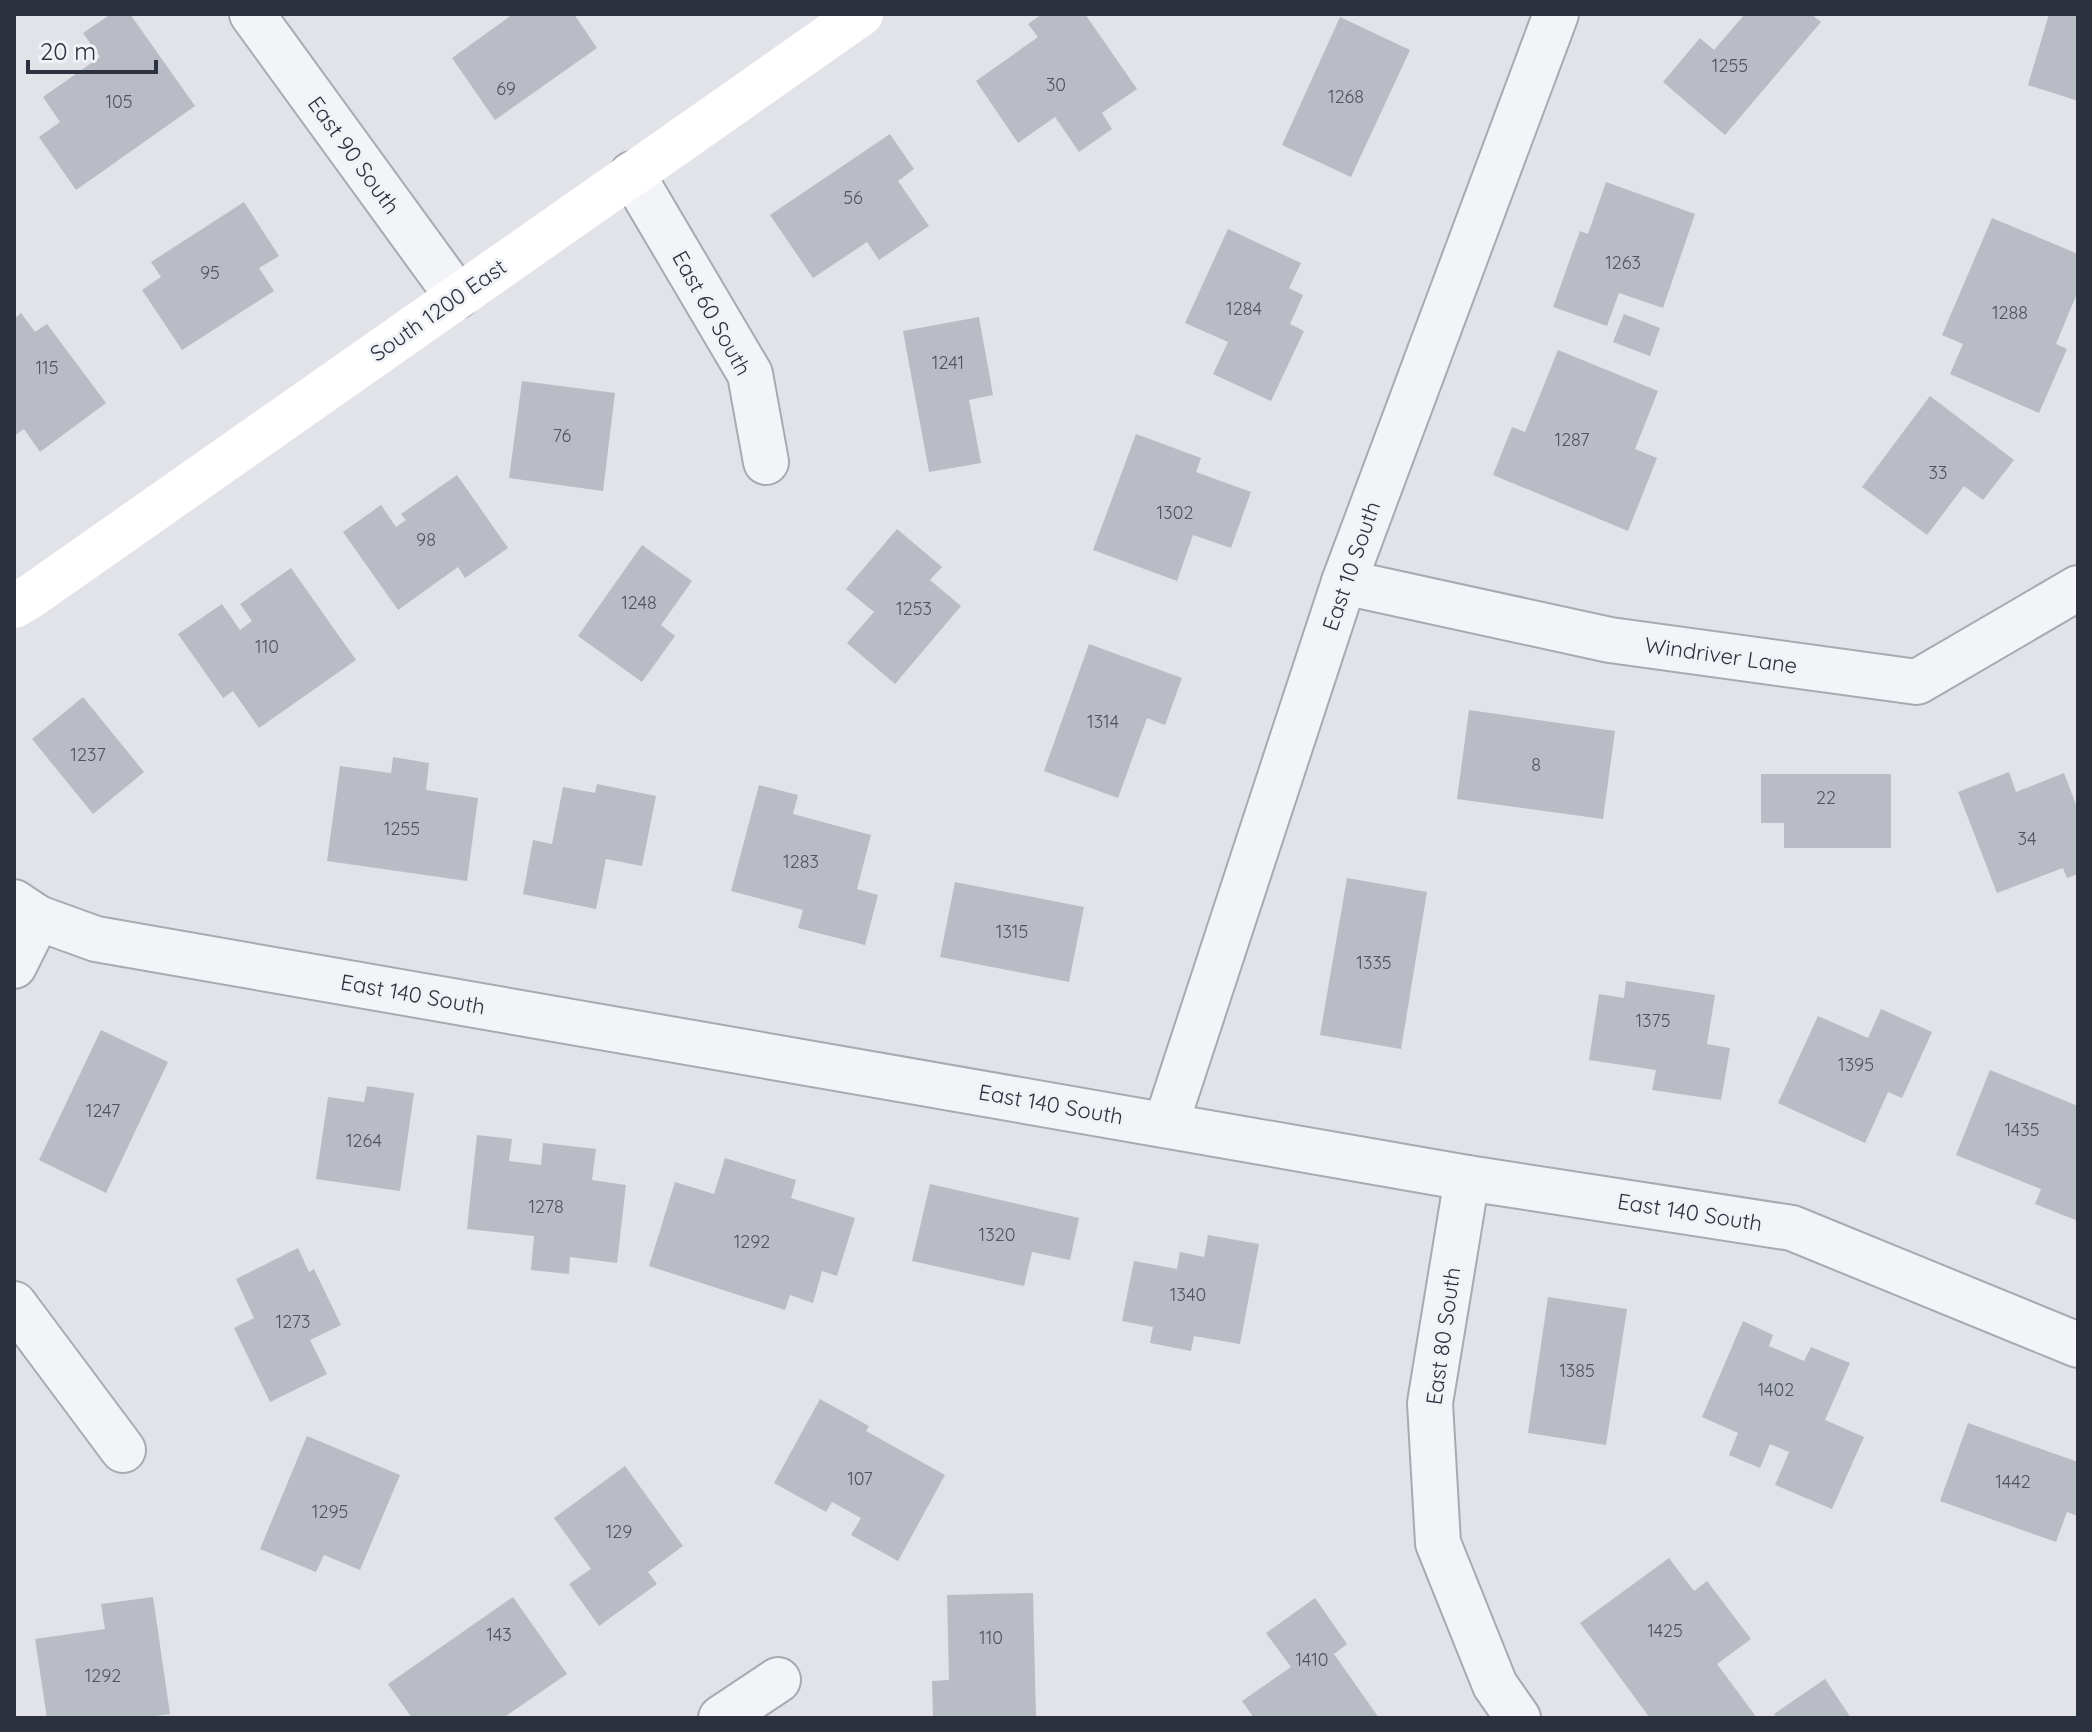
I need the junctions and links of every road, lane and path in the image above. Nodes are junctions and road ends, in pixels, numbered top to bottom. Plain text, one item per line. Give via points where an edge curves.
1 (252, 14) edge
2 (861, 14) edge
3 (1556, 14) edge
4 (632, 174) junction
5 (457, 296) junction
6 (766, 462) dead end
7 (1344, 582) junction
8 (2078, 588) edge
9 (14, 606) edge
10 (26, 910) edge
11 (14, 966) edge
12 (1166, 1124) junction
13 (1467, 1178) junction
14 (14, 1304) edge
15 (2078, 1345) edge
16 (123, 1450) dead end
17 (778, 1680) dead end
18 (721, 1718) edge
19 (1518, 1718) edge

1 - 5 street, East 90 South
2 - 4 street, South 1200 East
3 - 7 street, East 10 South
4 - 5 street, South 1200 East
4 - 6 street, East 60 South via 750,374
5 - 9 street, South 1200 East
7 - 8 street, Windriver Lane via 1610,640 1917,682
7 - 12 street, East 10 South
10 - 11 street
10 - 12 street, East 140 South via 96,939
12 - 13 street, East 140 South
13 - 15 street, East 140 South via 1792,1228
13 - 19 street, East 80 South via 1430,1403 1438,1543 1495,1685
14 - 16 street
17 - 18 street

